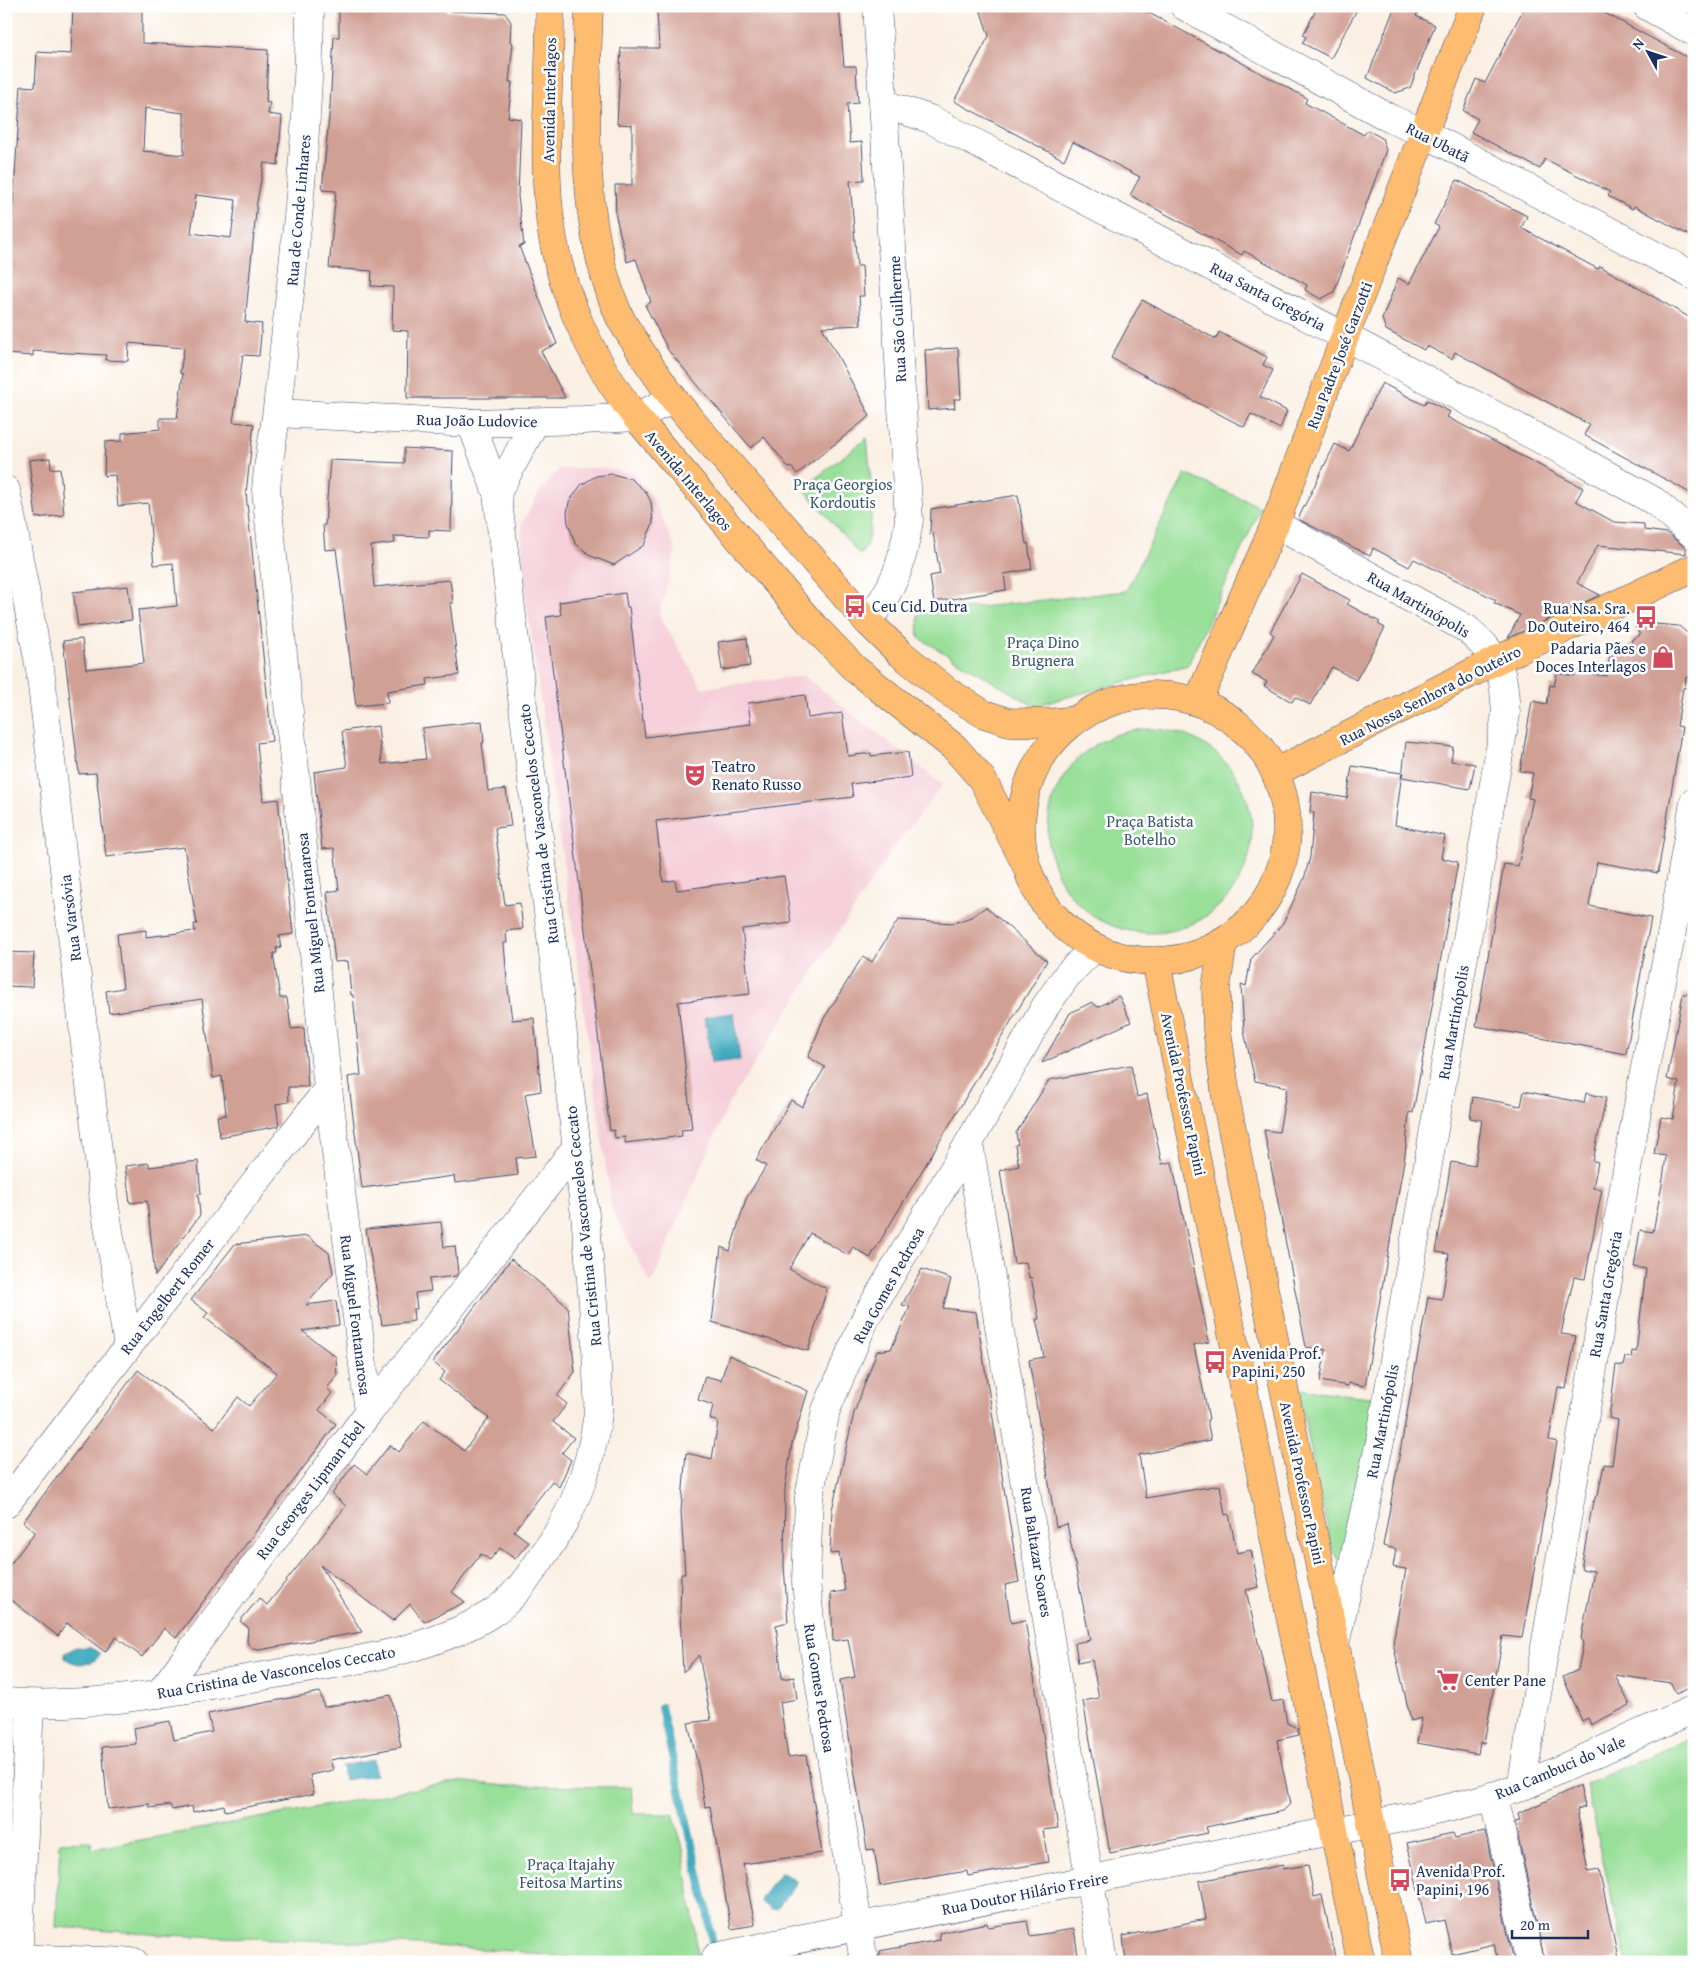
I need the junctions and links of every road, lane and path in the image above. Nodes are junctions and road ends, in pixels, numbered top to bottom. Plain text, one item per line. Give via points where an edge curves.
1 (310, 6) edge
2 (550, 6) edge
3 (589, 6) edge
4 (877, 6) edge
5 (1184, 6) edge
6 (1473, 6) edge
7 (1647, 6) edge
8 (1694, 32) edge
9 (884, 104) junction
10 (1424, 133) junction
11 (1694, 276) edge
12 (1344, 337) junction
13 (673, 399) junction
14 (277, 413) junction
15 (636, 417) junction
16 (535, 422) junction
17 (471, 423) junction
18 (6, 490) edge
19 (497, 493) junction
20 (1275, 524) junction
21 (1694, 535) edge
22 (1694, 568) edge
23 (867, 621) junction
24 (1497, 660) junction
25 (1198, 701) junction
26 (1076, 720) junction
27 (1276, 772) junction
28 (1694, 802) edge
29 (1025, 863) junction
30 (1222, 943) junction
31 (1094, 948) junction
32 (1156, 962) junction
33 (328, 1089) junction
34 (969, 1143) junction
35 (576, 1148) junction
36 (128, 1346) junction
37 (368, 1412) junction
38 (6, 1504) edge
39 (1311, 1523) junction
40 (1273, 1529) junction
41 (1336, 1640) junction
42 (159, 1694) junction
43 (18, 1703) edge
44 (1694, 1709) edge
45 (1521, 1787) junction
46 (1493, 1796) junction
47 (1370, 1824) junction
48 (1334, 1830) junction
49 (1090, 1881) junction
50 (859, 1926) junction
51 (716, 1957) dead end
52 (14, 1959) edge
53 (134, 1962) edge
54 (864, 1962) edge
55 (1103, 1962) edge
56 (1361, 1962) edge
57 (1399, 1962) edge
58 (1530, 1962) edge

1 - 14 street, Rua de Conde Linhares via 302,185
2 - 15 main road, Avenida Interlagos via 549,211 558,263 583,333 620,397
3 - 13 main road via 590,208 601,267 618,315
4 - 9 street, Rua São Guilherme
5 - 10 street, Rua Ubatã via 1391,119
6 - 10 main road, Rua Padre José Garzotti
7 - 8 street
9 - 12 street, Rua Santa Gregória via 930,119
9 - 23 street, Rua São Guilherme via 909,520 904,553 895,580
10 - 11 street, Rua Ubatã
10 - 12 main road, Rua Padre José Garzotti
12 - 20 main road, Rua Padre José Garzotti
12 - 21 street, Rua Santa Gregória via 1654,501
13 - 15 street, Rua João Ludovice
13 - 23 main road
14 - 17 street, Rua João Ludovice
14 - 33 street, Rua Miguel Fontanarosa via 268,453 266,490
15 - 16 street, Rua João Ludovice
15 - 29 main road, Avenida Interlagos via 809,620 850,663 955,748 982,778
16 - 17 street, Rua João Ludovice
16 - 19 street
17 - 19 street, Rua Cristina de Vasconcelos Ceccato
18 - 36 street, Rua Varsóvia via 40,670 104,1201
19 - 35 street, Rua Cristina de Vasconcelos Ceccato
20 - 24 street, Rua Martinópolis via 1467,629
20 - 25 main road, Rua Padre José Garzotti
22 - 24 main road, Rua Nossa Senhora do Outeiro
23 - 26 main road via 920,669 984,714 1009,722
24 - 27 main road, Rua Nossa Senhora do Outeiro
24 - 41 street, Rua Martinópolis via 1504,686 1506,714 1380,1441
25 - 26 main road via 1156,694 1114,701
25 - 27 main road via 1244,728
26 - 29 main road via 1048,748 1028,784 1021,823
27 - 30 main road via 1288,819 1282,868 1259,911
28 - 45 street, Rua Santa Gregória via 1641,1088
29 - 31 main road via 1040,898 1063,926
30 - 32 main road via 1202,953
30 - 39 main road, Avenida Professor Papini via 1216,988 1217,1030 1227,1104
31 - 32 main road via 1124,959
31 - 34 street, Rua Gomes Pedrosa via 1068,974 1045,1007
32 - 40 main road, Avenida Professor Papini
33 - 36 street, Rua Engelbert Romer
33 - 37 street, Rua Miguel Fontanarosa
34 - 49 street, Rua Baltazar Soares
34 - 50 street, Rua Gomes Pedrosa via 866,1317 826,1410 809,1498 806,1582 810,1630
35 - 37 street, Rua Georges Lipman Ebel
35 - 42 street, Rua Cristina de Vasconcelos Ceccato via 595,1319 598,1418 582,1488 560,1531 523,1585 491,1614 457,1631 410,1647 341,1663
36 - 38 street, Rua Engelbert Romer
37 - 42 street, Rua Georges Lipman Ebel
39 - 40 main road
39 - 41 main road, Avenida Professor Papini
40 - 48 main road, Avenida Professor Papini
41 - 47 main road, Avenida Professor Papini
42 - 43 street, Rua Cristina de Vasconcelos Ceccato via 64,1704
43 - 52 street
44 - 45 street, Rua Cambuci do Vale
45 - 46 street, Rua Cambuci do Vale
46 - 47 street, Rua Cambuci do Vale
46 - 58 street
47 - 48 street, Rua Cambuci do Vale
47 - 57 main road, Avenida Professor Papini
48 - 49 street, Rua Doutor Hilário Freire
48 - 56 main road, Avenida Professor Papini
49 - 50 street, Rua Doutor Hilário Freire
49 - 55 street, Rua Baltazar Soares
50 - 51 street, Rua Doutor Hilário Freire
50 - 54 street, Rua Gomes Pedrosa
52 - 53 street

